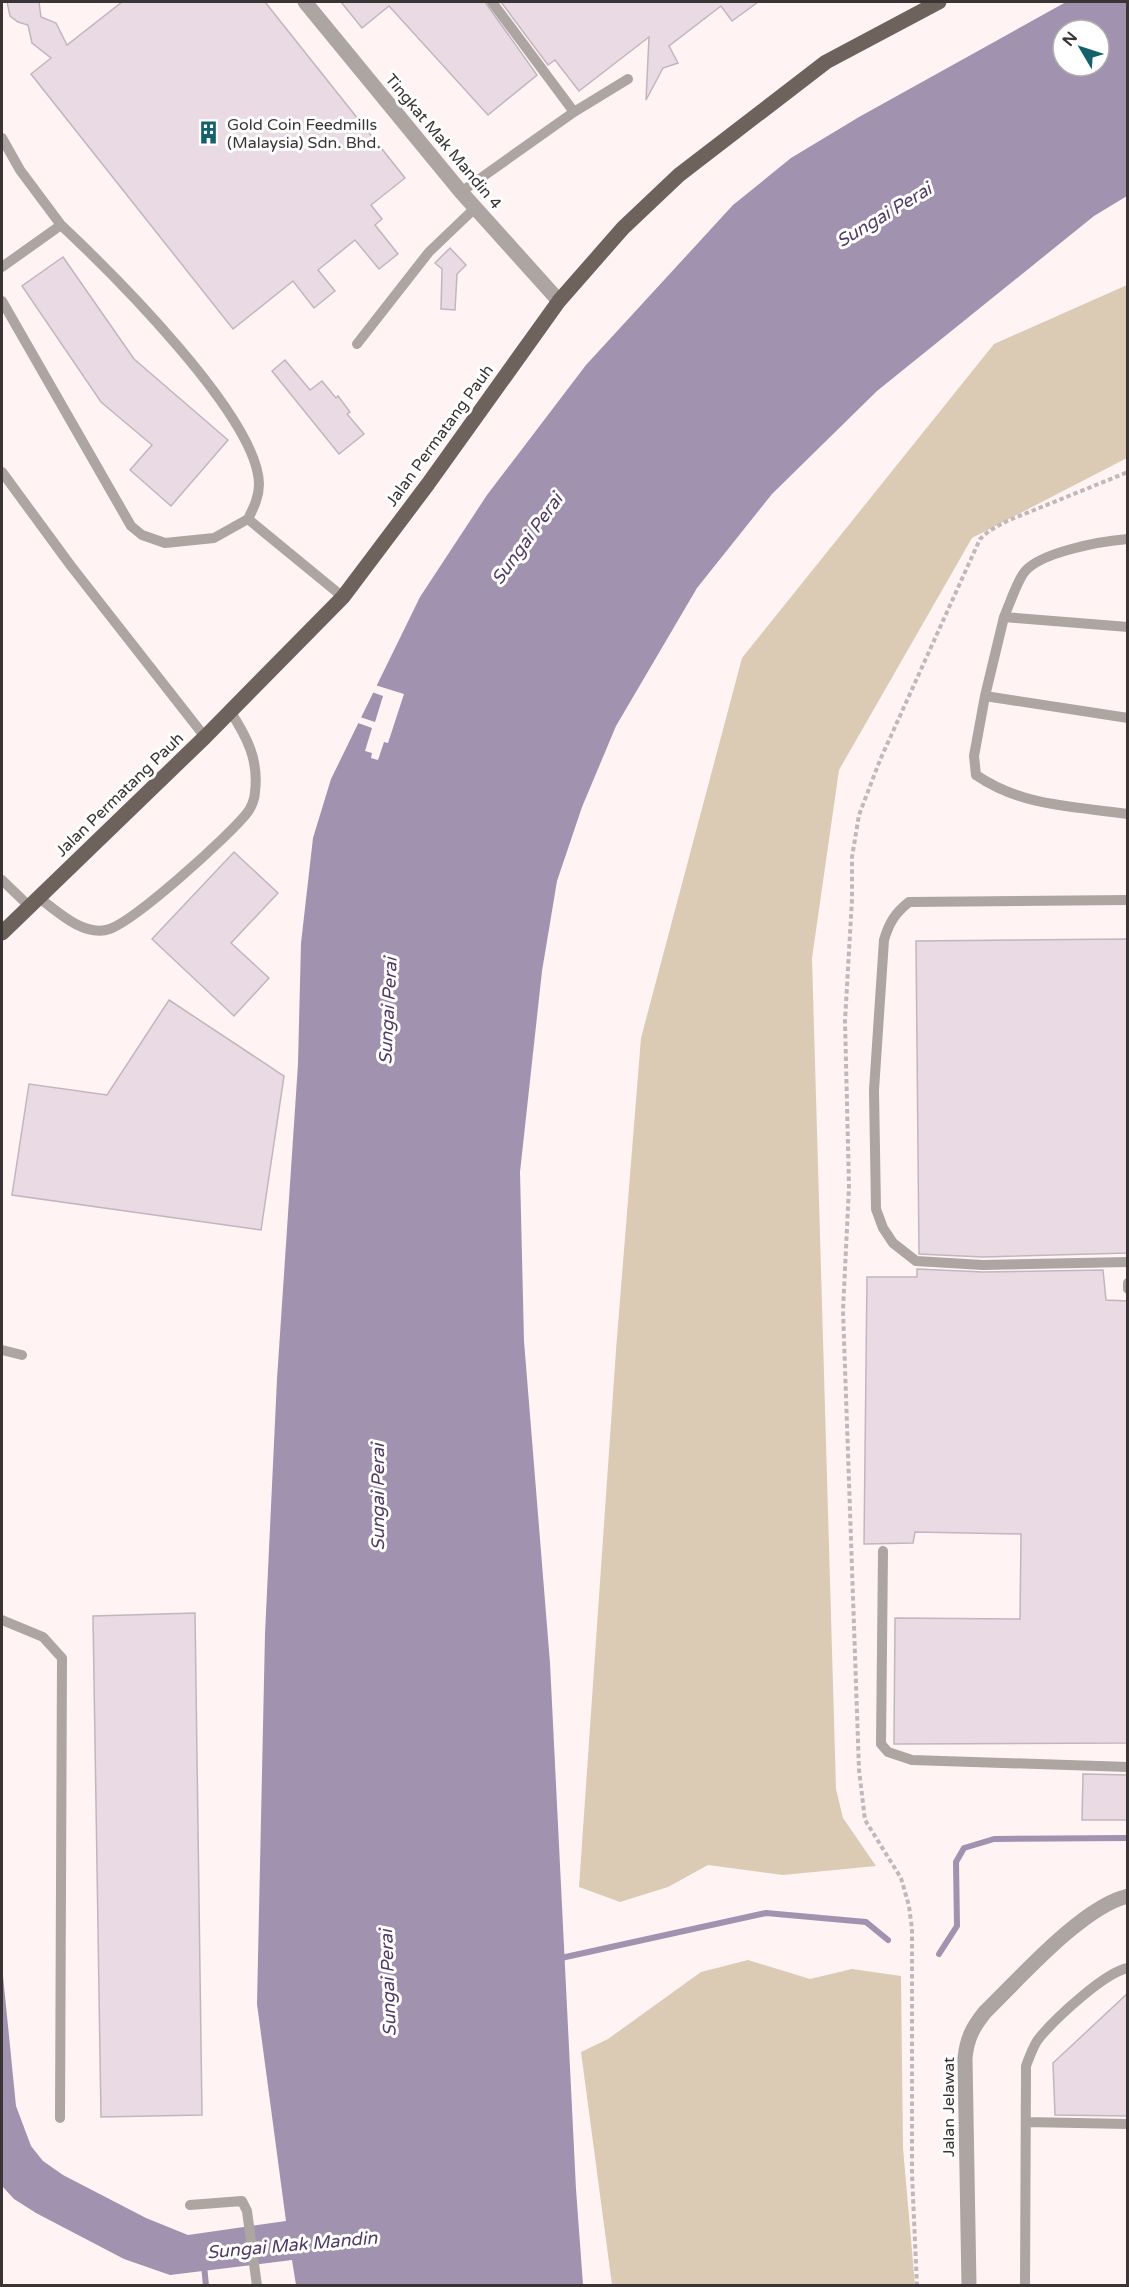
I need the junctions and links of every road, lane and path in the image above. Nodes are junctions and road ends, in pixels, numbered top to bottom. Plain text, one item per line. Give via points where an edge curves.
1 (305, 2) edge
2 (492, 2) edge
3 (929, 4) edge
4 (628, 79) dead end
5 (574, 112) junction
6 (2, 138) edge
7 (461, 192) junction
8 (475, 208) junction
9 (61, 225) junction
10 (2, 267) edge
11 (2, 301) edge
12 (559, 301) junction
13 (357, 344) dead end
14 (2, 472) edge
15 (1128, 472) edge
16 (248, 519) junction
17 (1128, 539) edge
18 (343, 597) junction
19 (1004, 617) junction
20 (1128, 627) edge
21 (985, 696) junction
22 (230, 711) junction
23 (1128, 718) edge
24 (205, 737) junction
25 (1128, 814) edge
26 (2, 880) edge
27 (1128, 900) edge
28 (34, 901) junction
29 (2, 933) edge
30 (1128, 1262) edge
31 (1128, 1283) edge
32 (1128, 1289) edge
33 (2, 1350) edge
34 (21, 1355) dead end
35 (883, 1551) dead end
36 (2, 1620) edge
37 (1128, 1767) edge
38 (1128, 1896) edge
39 (1128, 1968) edge
40 (60, 2118) dead end
41 (1026, 2122) junction
42 (1128, 2124) edge
43 (190, 2205) dead end
44 (257, 2286) edge
45 (917, 2286) edge
46 (969, 2286) edge
47 (1025, 2286) edge

1 - 7 street, Tingkat Mak Mandin 4
2 - 5 lane
3 - 12 main road, Jalan Permatang Pauh via 825,62 679,175 623,228
4 - 5 lane
5 - 7 lane
6 - 9 lane via 20,170
7 - 8 street, Tingkat Mak Mandin 4
8 - 12 street, Tingkat Mak Mandin 4
8 - 13 lane via 429,252
9 - 10 lane
9 - 16 lane via 149,313 239,430 255,462 259,484 257,503
11 - 16 lane via 131,526 141,535 165,543 214,537
12 - 18 main road, Jalan Permatang Pauh
14 - 24 lane
15 - 45 path via 1007,521 980,539 880,760 859,815 852,857 845,1021 849,1187 843,1310 859,1770 865,1820 901,1878 912,1929 912,2175
16 - 18 lane
17 - 19 lane via 1086,546 1036,563 1024,573
18 - 22 main road, Jalan Permatang Pauh
19 - 20 lane
19 - 21 lane
21 - 23 lane
21 - 25 lane via 974,756 976,775 998,790 1026,800
22 - 24 main road, Jalan Permatang Pauh
22 - 28 lane via 253,749 255,794 248,812 226,835 131,917 107,930 80,926
24 - 28 main road, Jalan Permatang Pauh
26 - 28 lane
27 - 30 lane via 909,902 897,912 884,940 874,1090 876,1209 883,1228 904,1254 916,1261 983,1266
28 - 29 main road, Jalan Permatang Pauh
31 - 32 lane
33 - 34 lane
35 - 37 lane via 881,1744 888,1752 912,1760
36 - 40 lane via 43,1637 62,1658
38 - 46 street, Jalan Jelawat via 1072,1929 972,2028 965,2058
39 - 41 lane via 1116,1970 1101,1980 1040,2037 1026,2066
41 - 42 lane
41 - 47 lane
43 - 44 lane via 242,2201 249,2222

